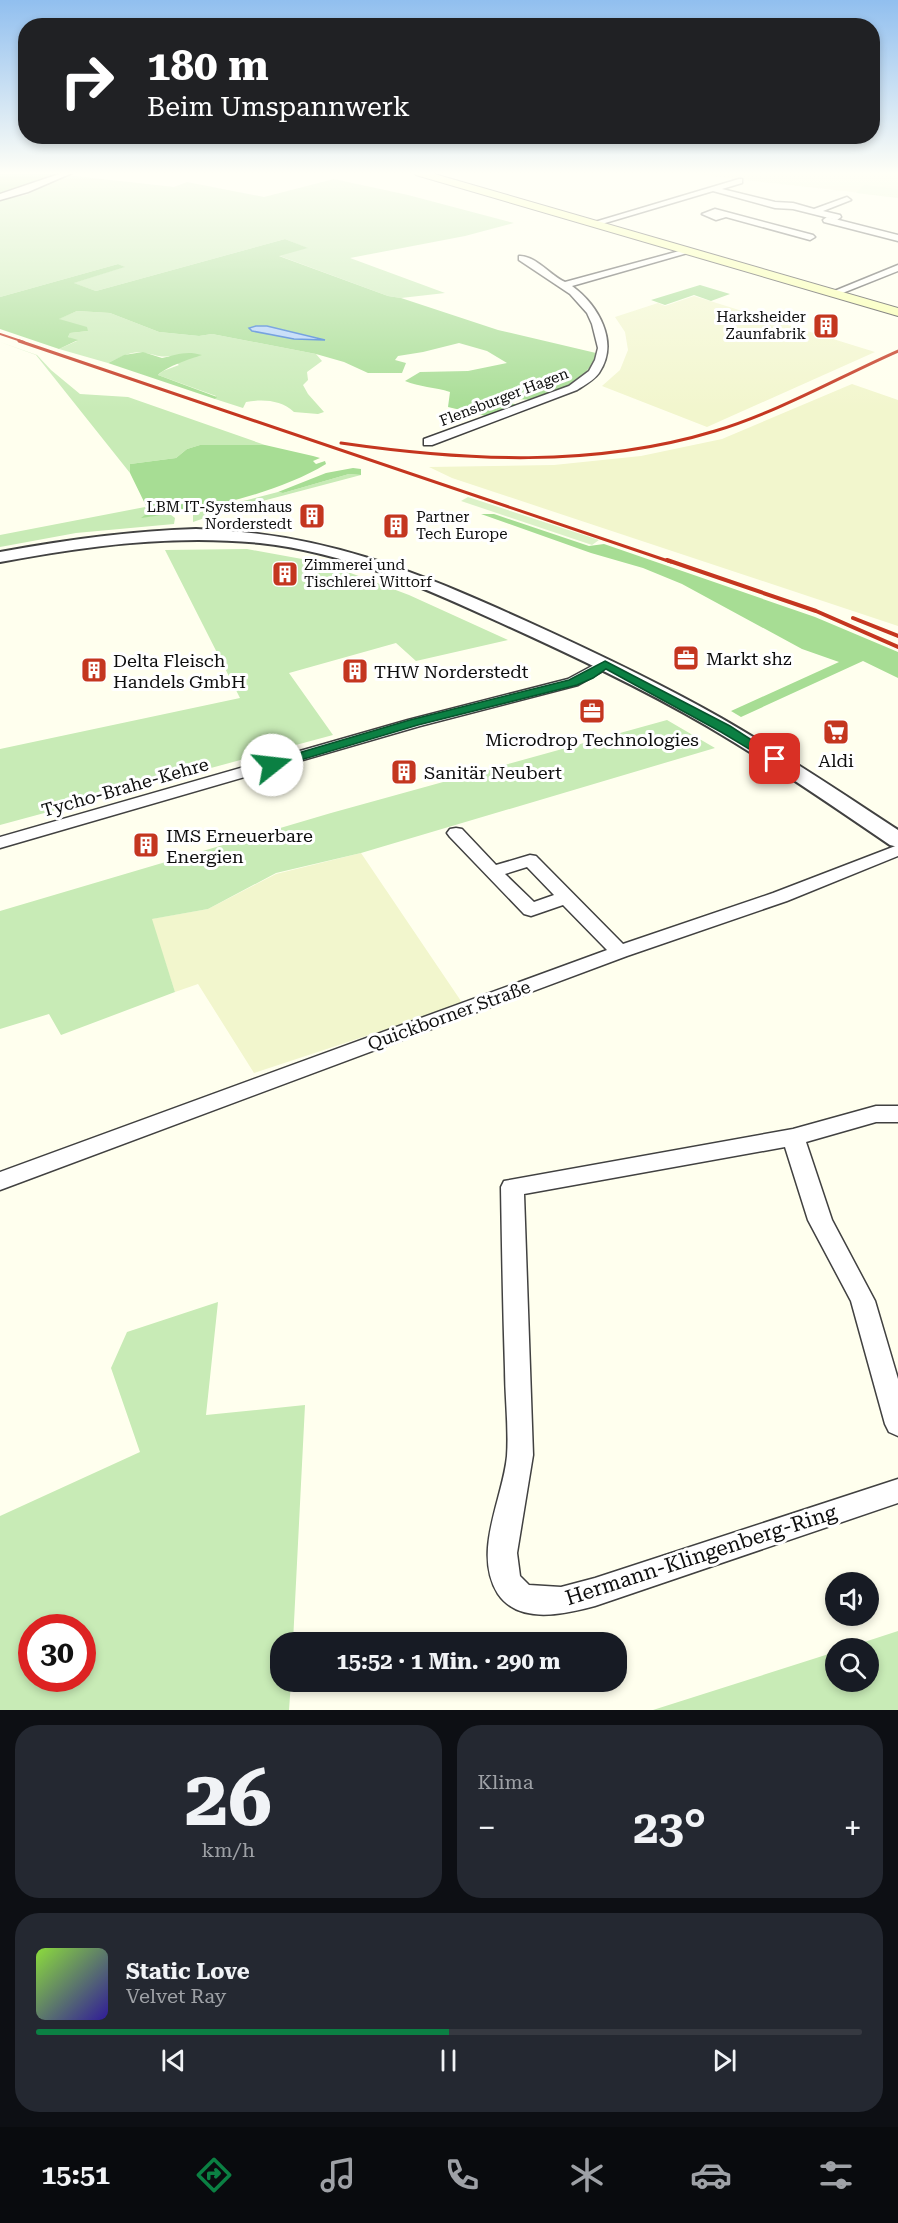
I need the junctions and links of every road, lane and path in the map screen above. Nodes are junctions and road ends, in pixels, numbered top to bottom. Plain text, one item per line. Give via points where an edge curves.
1 (683, 253) edge
2 (689, 253) edge
3 (522, 258) dead end
4 (898, 268) edge
5 (565, 285) junction
6 (832, 294) junction
7 (898, 312) edge
8 (428, 442) dead end
9 (0, 557) edge
10 (605, 664) junction
11 (456, 833) dead end
12 (898, 840) edge
13 (0, 843) edge
14 (898, 850) edge
15 (493, 872) junction
16 (567, 897) junction
17 (620, 952) junction
18 (898, 1114) edge
19 (793, 1137) junction
20 (0, 1181) edge
21 (898, 1424) edge
22 (898, 1491) edge

1 - 5 street
2 - 6 main road
3 - 5 street, Flensburger Hagen
4 - 6 street
5 - 8 street, Flensburger Hagen via 598,322 602,361 593,374 573,388
6 - 7 main road
9 - 10 street via 148,535 225,535 296,543 356,557 410,578
10 - 12 street via 742,738
10 - 13 street, Tycho-Brahe-Kehre via 573,682 414,723
11 - 15 street
14 - 17 street, Quickborner Straße via 780,897
15 - 16 street via 530,860
15 - 16 street via 531,910
16 - 17 street
17 - 20 street, Quickborner Straße
18 - 19 street, Hermann-Klingenberg-Ring via 876,1114
19 - 21 street via 820,1220 863,1300
19 - 22 street, Hermann-Klingenberg-Ring via 512,1187 520,1455 501,1554 507,1582 522,1598 561,1601

